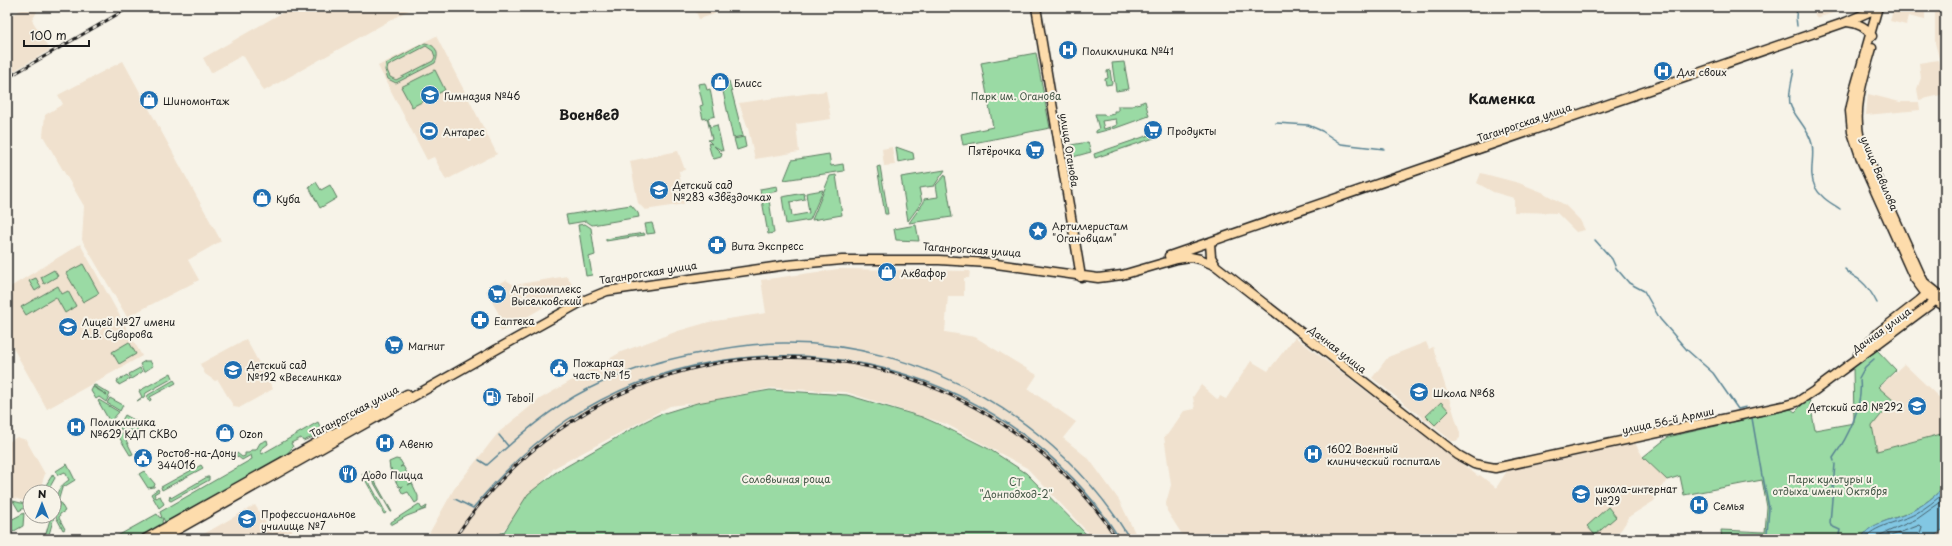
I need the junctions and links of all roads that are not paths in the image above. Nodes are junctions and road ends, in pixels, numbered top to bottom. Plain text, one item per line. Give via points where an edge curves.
1 (1036, 7) edge
2 (1880, 7) edge
3 (1846, 22) junction
4 (1872, 37) junction
5 (1210, 243) junction
6 (1177, 259) joint
7 (773, 265) junction
8 (1216, 266) junction
9 (1080, 274) junction
10 (1929, 292) junction
11 (1941, 300) edge
12 (1945, 307) edge
13 (1905, 313) junction
14 (1895, 332) junction
15 (1847, 368) junction
16 (1483, 467) joint
17 (145, 539) edge
18 (162, 539) edge

1 - 9 main road, улица Оганова
2 - 3 main road, Таганрогская улица
2 - 4 main road, улица Вавилова
3 - 4 main road via 1857,23
3 - 5 main road, Таганрогская улица
4 - 10 main road, улица Вавилова via 1857,104 1856,118 1860,140
5 - 8 main road via 1210,254
5 - 9 main road, Таганрогская улица via 1121,271
6 - 8 main road, Дачная улица via 1190,257
6 - 9 main road, Таганрогская улица via 1110,278
7 - 9 main road, Таганрогская улица via 842,260 989,260
7 - 17 main road, Таганрогская улица via 597,290
7 - 18 main road, Таганрогская улица via 599,294 502,346
8 - 16 main road, Дачная улица via 1458,455
10 - 11 main road, улица Вавилова
10 - 13 main road, Дачная улица
11 - 12 main road, улица Вавилова
11 - 14 main road, Дачная улица
13 - 14 main road
13 - 15 main road, Дачная улица via 1879,332
14 - 15 main road, Дачная улица
15 - 16 main road, улица 56-й Армии via 1804,398 1783,406 1495,468

